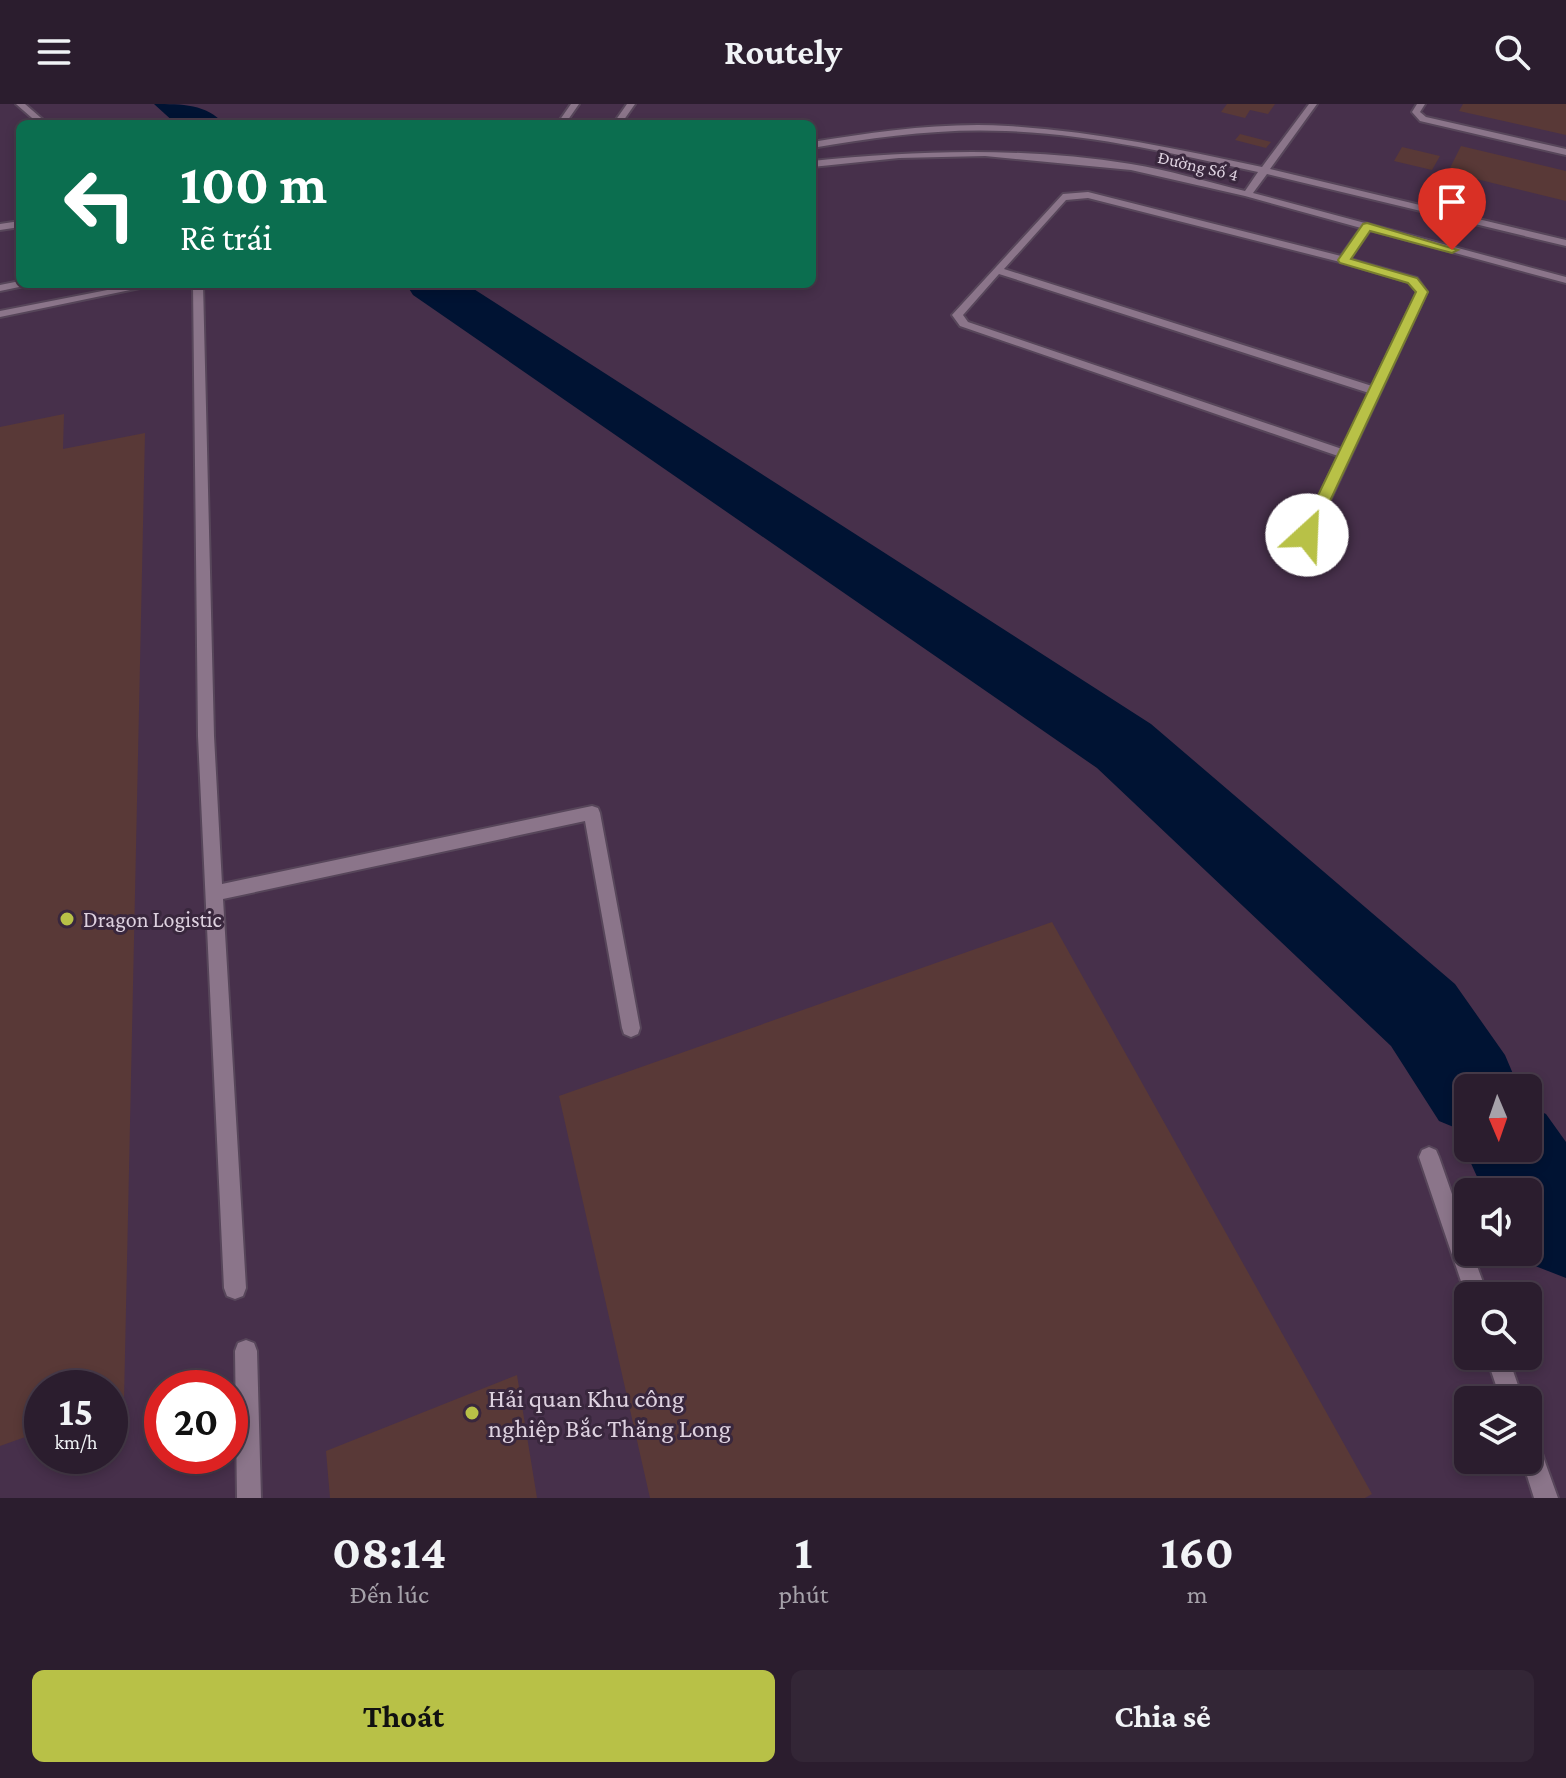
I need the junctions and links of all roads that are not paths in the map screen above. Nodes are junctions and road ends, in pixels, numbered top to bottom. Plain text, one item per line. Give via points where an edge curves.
1 (20, 104) edge
2 (1313, 104) edge
3 (1421, 104) edge
4 (39, 120) edge
5 (816, 144) edge
6 (1566, 152) edge
7 (816, 164) edge
8 (1267, 171) junction
9 (1247, 194) junction
10 (1367, 227) junction
11 (1566, 243) edge
12 (1344, 260) junction
13 (997, 270) junction
14 (1566, 280) edge
15 (133, 288) edge
16 (198, 288) edge
17 (0, 314) edge
18 (1375, 391) junction
19 (1345, 454) junction
20 (1294, 563) dead end
21 (215, 893) junction
22 (631, 1028) dead end
23 (1429, 1157) dead end
24 (1472, 1282) edge
25 (235, 1288) dead end
26 (246, 1351) dead end
27 (1538, 1474) edge
28 (249, 1498) edge
29 (1546, 1498) edge

1 - 4 street
2 - 8 street
3 - 6 street via 1416,112 1423,119
5 - 8 street via 891,132 1005,128 1115,139
7 - 9 street, Đường Số 4 via 985,153 1131,167
8 - 9 street
8 - 11 street
9 - 10 street, Đường Số 4
10 - 12 street
10 - 14 street, Đường Số 4
12 - 13 street via 1088,195 1063,197
12 - 18 street via 1413,280 1422,292
13 - 18 street
13 - 19 street via 957,315 964,324
15 - 17 street
16 - 21 street via 206,736
18 - 19 street
19 - 20 street
21 - 22 street via 592,813
21 - 25 street
23 - 24 street
26 - 28 street
27 - 29 street

